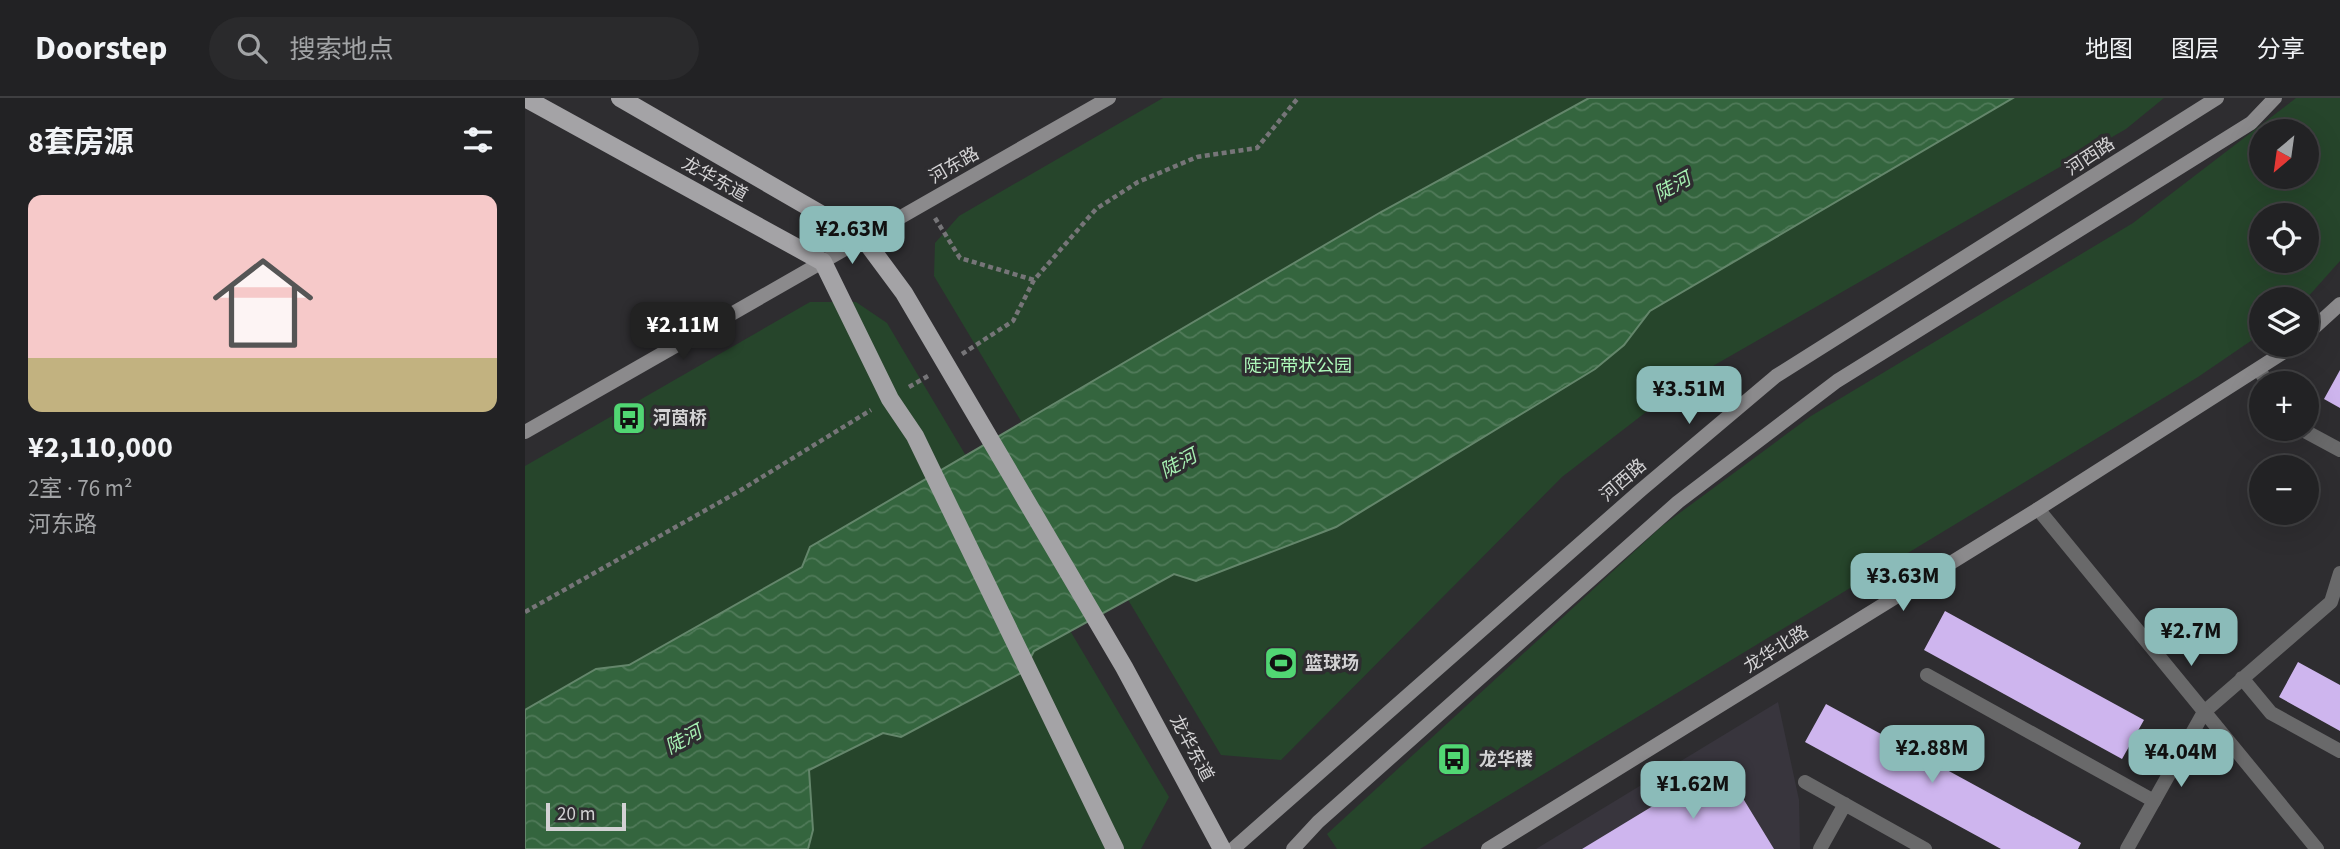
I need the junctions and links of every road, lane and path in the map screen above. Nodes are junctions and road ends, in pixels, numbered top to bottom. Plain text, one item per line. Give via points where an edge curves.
1 (525, 98) edge
2 (620, 98) edge
3 (1109, 98) edge
4 (2217, 98) edge
5 (2275, 98) edge
6 (926, 204) junction
7 (864, 239) junction
8 (823, 262) junction
9 (1034, 280) dead end
10 (2340, 304) edge
11 (2319, 323) edge
12 (2278, 357) edge
13 (2259, 370) joint
14 (525, 432) edge
15 (2319, 439) edge
16 (2340, 450) edge
17 (2038, 509) junction
18 (2340, 573) edge
19 (2335, 604) edge
20 (1927, 675) dead end
21 (2242, 678) junction
22 (2204, 712) junction
23 (2340, 751) edge
24 (1805, 782) dead end
25 (2154, 801) junction
26 (1845, 804) junction
27 (1115, 849) edge
28 (1222, 849) edge
29 (1233, 849) edge
30 (1293, 849) edge
31 (1489, 849) edge
32 (1820, 849) edge
33 (1925, 849) edge
34 (2127, 849) edge
35 (2317, 849) edge

1 - 8 main road, 龙华东道
2 - 7 main road, 龙华东道
3 - 6 main road, 河东路
4 - 29 main road, 河西路 via 1776,376
5 - 30 main road via 2251,122 1837,381 1678,502
6 - 7 main road, 河东路
6 - 9 path via 960,258
7 - 8 main road, 河东路
7 - 28 main road, 龙华东道 via 904,293 1124,667
8 - 14 main road, 河东路
8 - 27 main road via 890,398 915,436
10 - 11 main road
12 - 13 main road, 龙华北路
13 - 17 main road, 龙华北路
15 - 16 street
17 - 22 street
17 - 31 main road, 龙华北路
18 - 19 street
19 - 21 street
20 - 25 street
21 - 22 street
21 - 23 street via 2271,713
22 - 25 street
22 - 35 street
24 - 26 street
25 - 34 street
26 - 32 street
26 - 33 street

